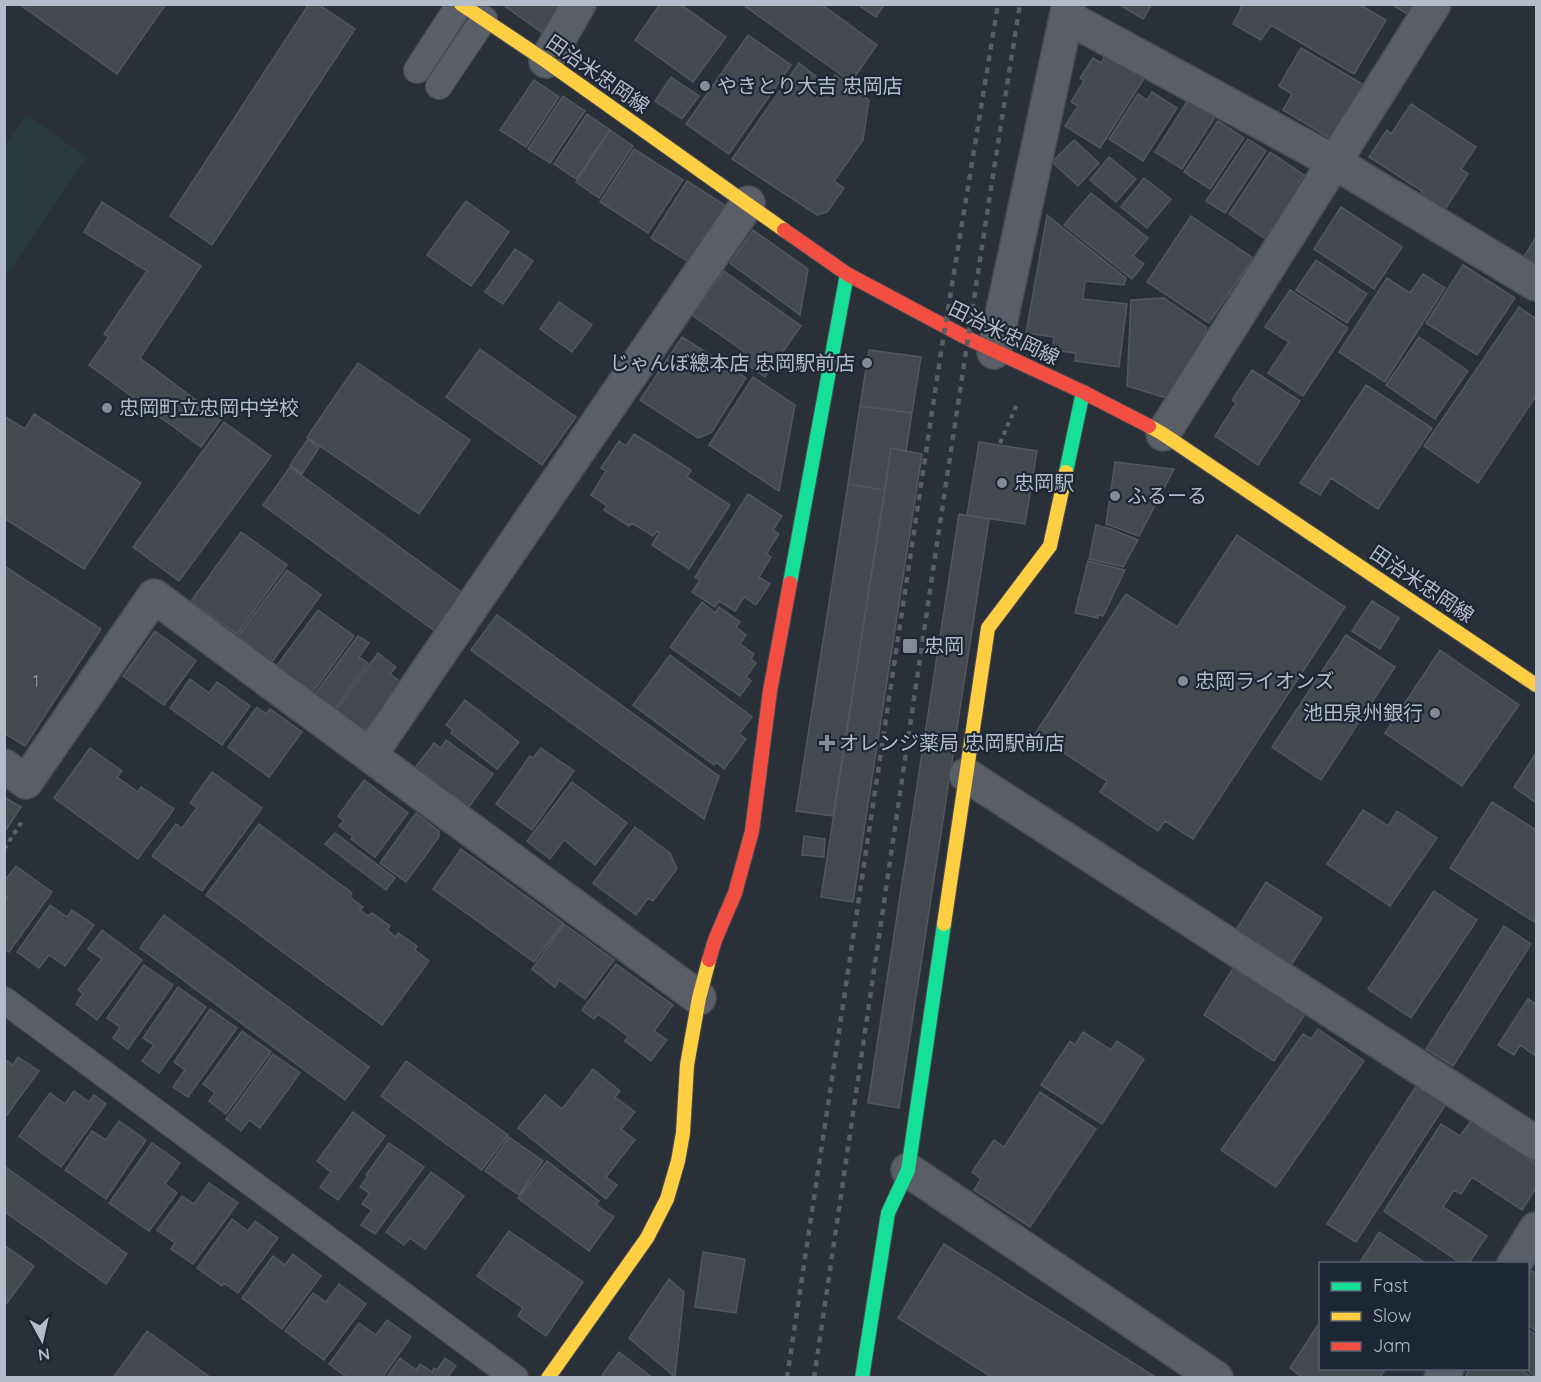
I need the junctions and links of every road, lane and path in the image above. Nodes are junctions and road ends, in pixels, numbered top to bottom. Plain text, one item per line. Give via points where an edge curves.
1 (461, 4) edge
2 (579, 4) edge
3 (1434, 4) edge
4 (1068, 11) edge
5 (483, 19) junction
6 (546, 61) junction
7 (417, 70) dead end
8 (439, 86) dead end
9 (1334, 162) junction
10 (748, 203) junction
11 (847, 274) junction
12 (1536, 284) edge
13 (994, 352) junction
14 (1083, 392) junction
15 (1017, 402) dead end
16 (1163, 434) junction
17 (1000, 443) dead end
18 (1536, 685) edge
19 (370, 755) junction
20 (4, 766) edge
21 (966, 776) junction
22 (699, 998) junction
23 (4, 1000) edge
24 (1536, 1143) edge
25 (908, 1170) junction
26 (1536, 1229) edge
27 (1515, 1262) edge
28 (514, 1377) edge
29 (548, 1377) edge
30 (862, 1377) edge
31 (1216, 1377) edge

1 - 5 street, 田治米忠岡線
1 - 7 lane
2 - 6 street
3 - 9 street
4 - 9 street
4 - 13 street
5 - 6 street, 田治米忠岡線
5 - 8 lane
6 - 10 street, 田治米忠岡線
9 - 12 street
9 - 16 street
10 - 11 street, 田治米忠岡線
10 - 19 street
11 - 13 street, 田治米忠岡線
11 - 22 street via 770,692 752,831
13 - 14 street, 田治米忠岡線
14 - 16 street, 田治米忠岡線
14 - 21 street via 1050,546 988,628
15 - 17 path
16 - 18 street, 田治米忠岡線
19 - 20 street via 154,596 26,782
19 - 22 street
21 - 24 street
21 - 25 street
22 - 29 street via 687,1065 683,1132 667,1199 647,1238
23 - 28 lane
25 - 30 street via 888,1213
25 - 31 street
26 - 27 street

